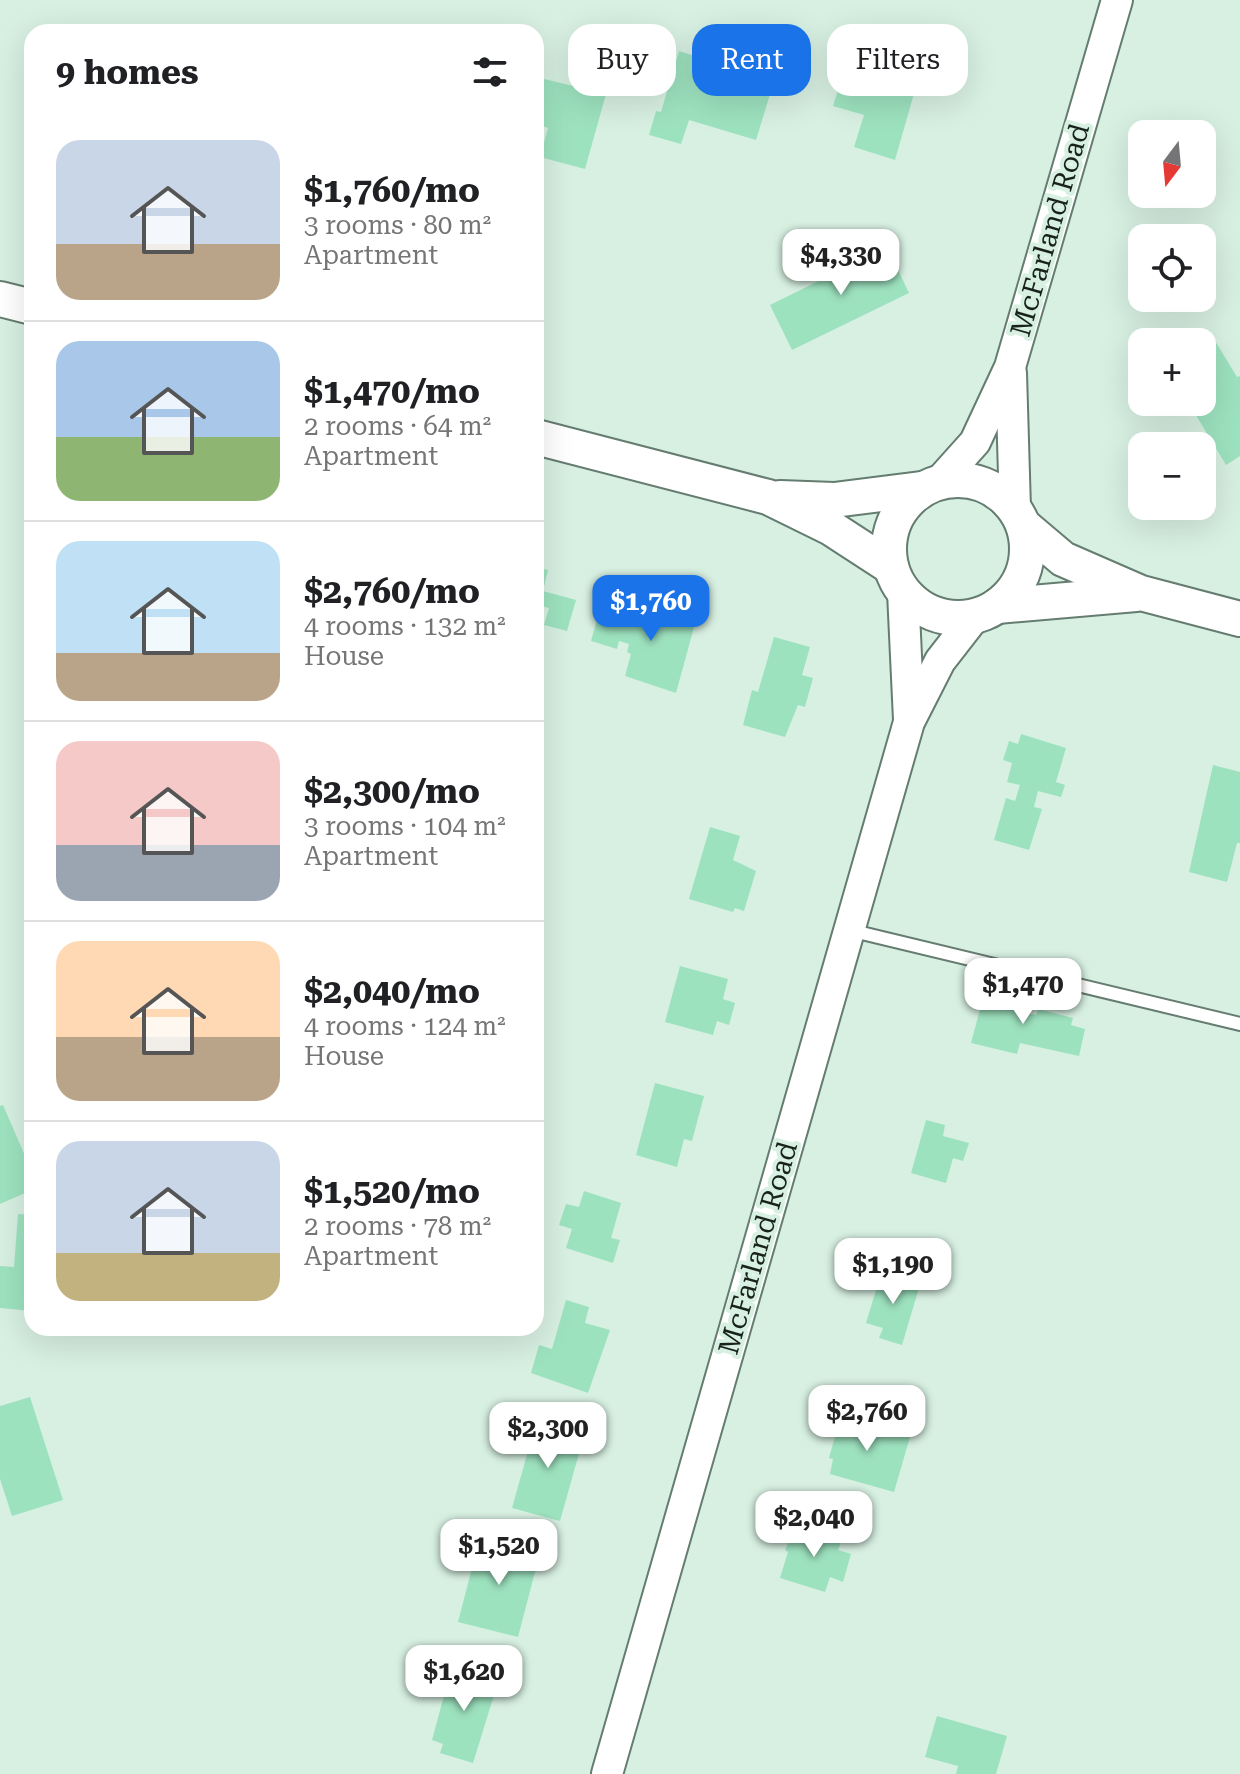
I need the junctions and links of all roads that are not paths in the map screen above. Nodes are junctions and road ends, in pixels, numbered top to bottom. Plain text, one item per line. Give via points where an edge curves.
1 (1117, 0) edge
2 (0, 299) edge
3 (24, 305) edge
4 (1010, 367) junction
5 (544, 439) edge
6 (931, 485) junction
7 (768, 497) junction
8 (1019, 517) junction
9 (897, 579) junction
10 (1141, 593) junction
11 (986, 611) junction
12 (1240, 619) edge
13 (909, 722) junction
14 (849, 930) junction
15 (1240, 1024) edge
16 (607, 1774) edge

1 - 4 street, McFarland Road
2 - 3 main road
4 - 6 street, McFarland Road via 975,442
4 - 8 street, McFarland Road
5 - 7 main road
6 - 7 main road via 834,500
6 - 8 main road via 974,481 1004,496
6 - 9 main road via 900,510 893,523 888,552
7 - 9 main road via 831,528
8 - 10 main road via 1063,559
8 - 11 main road via 1027,562 1011,594
9 - 11 main road via 928,611 959,618
9 - 13 street, McFarland Road
10 - 11 main road
10 - 12 main road
11 - 13 street, McFarland Road via 940,661
13 - 14 street, McFarland Road
14 - 15 lane
14 - 16 street, McFarland Road

